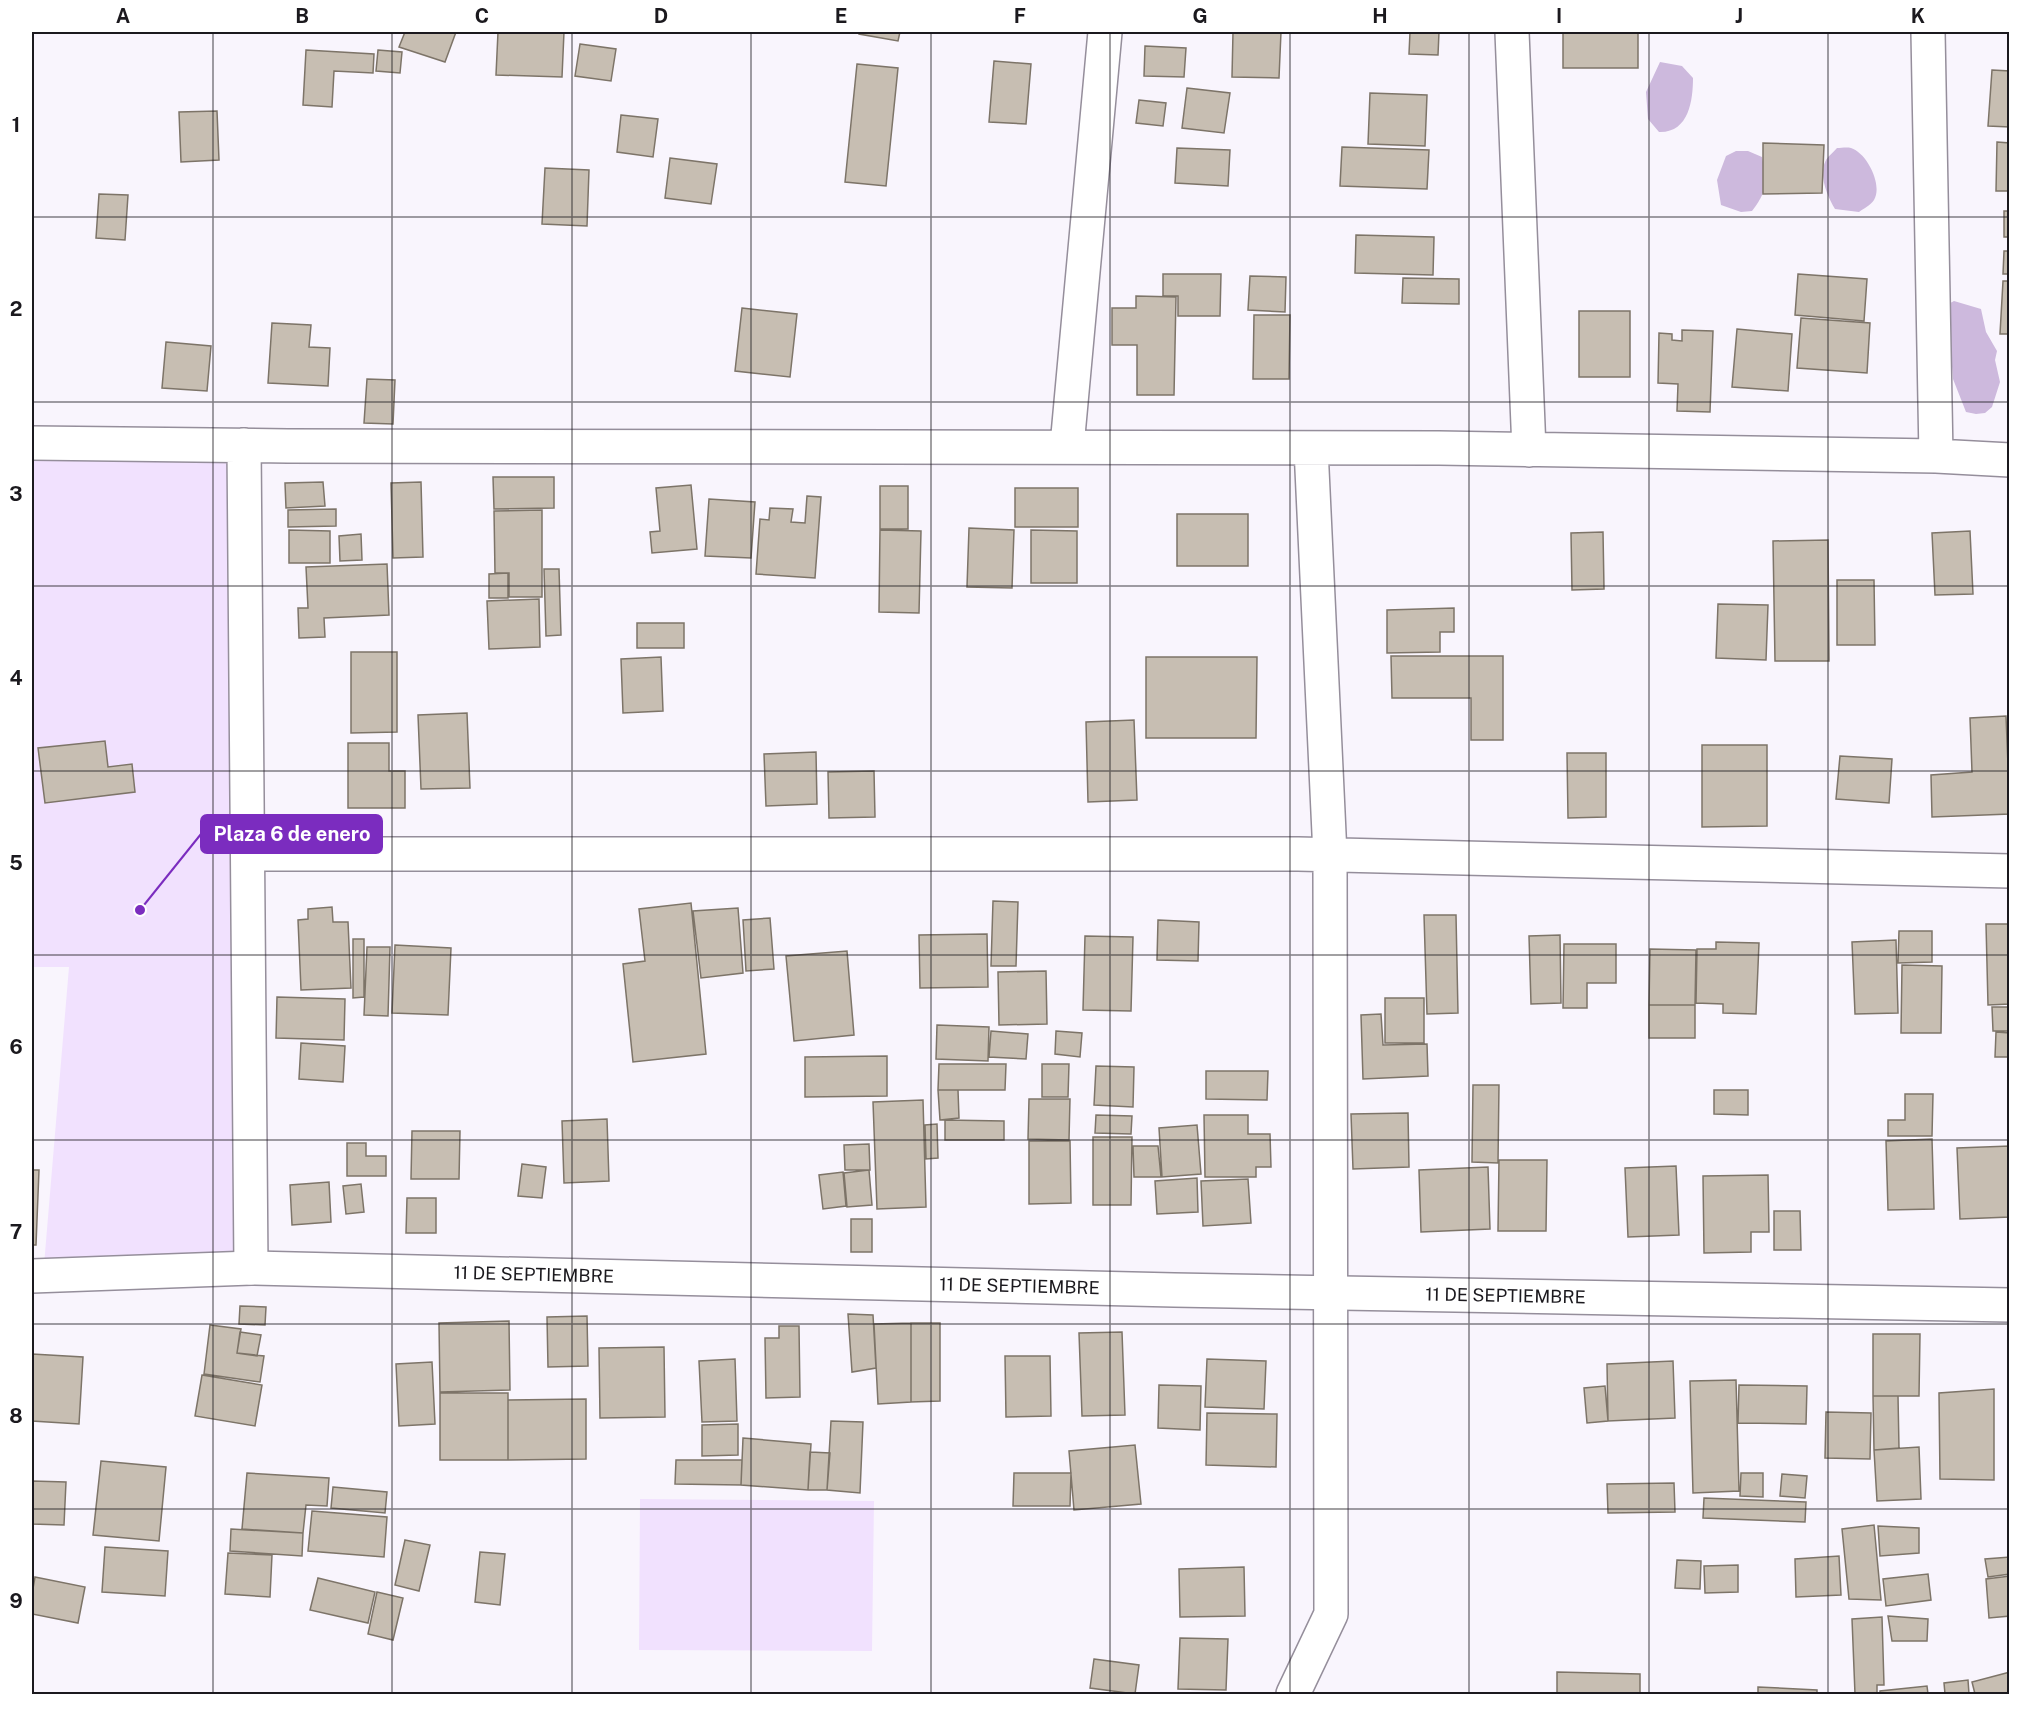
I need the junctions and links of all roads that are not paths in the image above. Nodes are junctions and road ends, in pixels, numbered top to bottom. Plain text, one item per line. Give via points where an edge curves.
1 (1105, 32) edge
2 (1512, 32) edge
3 (1928, 32) edge
4 (32, 443) edge
5 (244, 445) junction
6 (1067, 446) junction
7 (1311, 448) junction
8 (1529, 450) junction
9 (1936, 456) junction
10 (2010, 460) edge
11 (249, 854) junction
12 (1330, 855) junction
13 (2010, 871) edge
14 (251, 1268) junction
15 (32, 1276) edge
16 (1332, 1291) junction
17 (2010, 1305) edge
18 (1293, 1695) edge

1 - 6 street
2 - 8 street
3 - 9 street
4 - 5 street
5 - 6 street
5 - 11 street
6 - 7 street
7 - 8 street
7 - 12 street
8 - 9 street
9 - 10 street
11 - 12 street
11 - 14 street
12 - 13 street
12 - 16 street
14 - 15 street, 11 DE SEPTIEMBRE
14 - 16 street, 11 DE SEPTIEMBRE
16 - 17 street, 11 DE SEPTIEMBRE
16 - 18 street via 1330,1614

